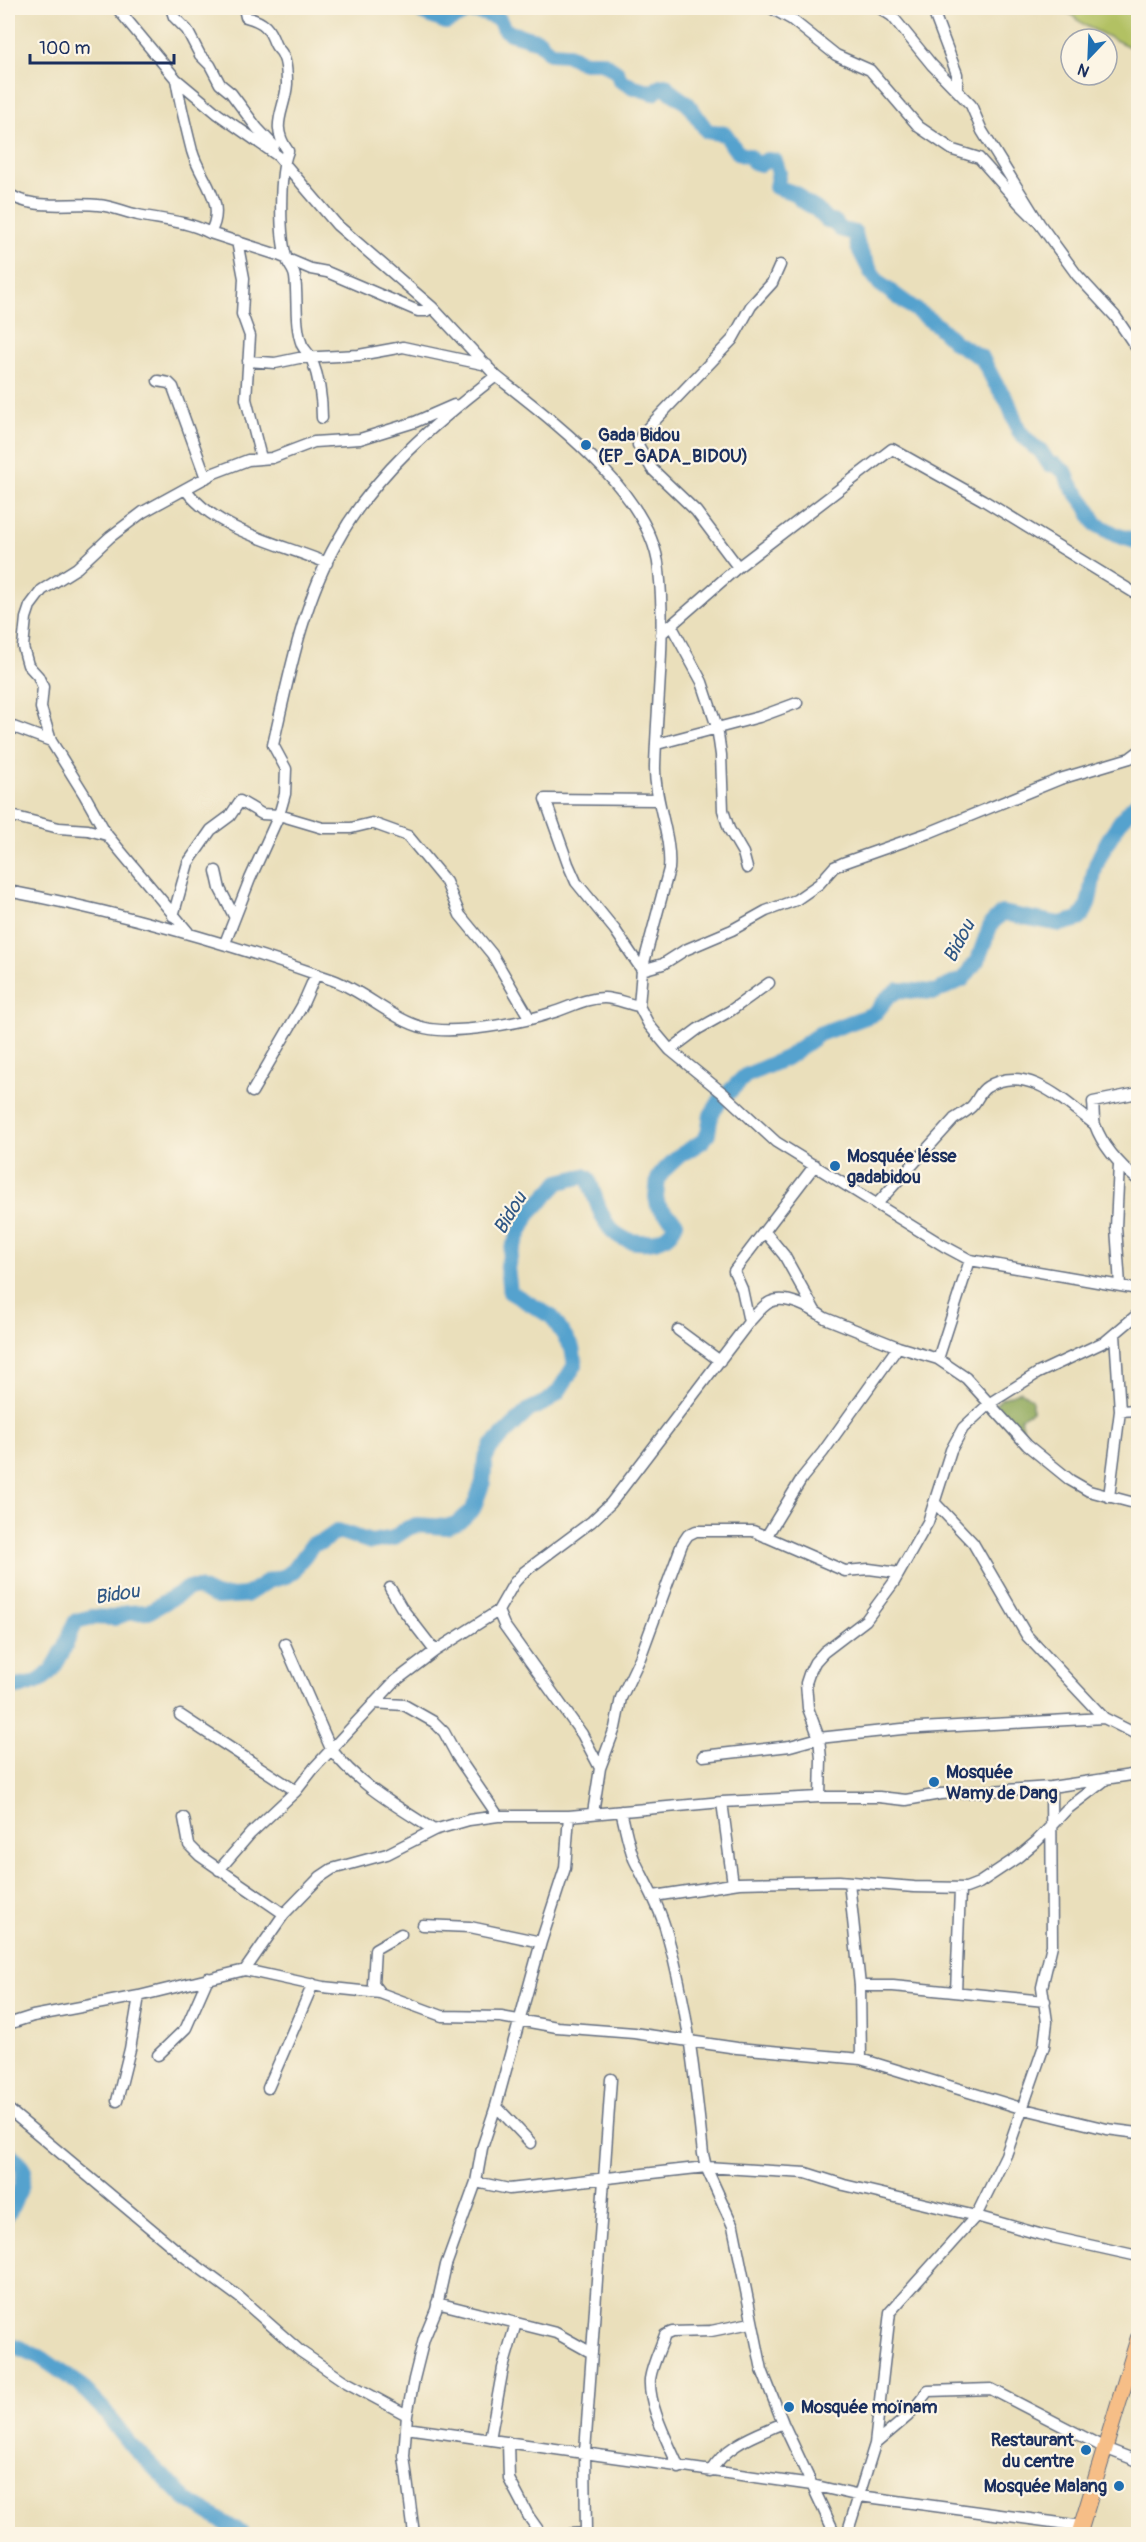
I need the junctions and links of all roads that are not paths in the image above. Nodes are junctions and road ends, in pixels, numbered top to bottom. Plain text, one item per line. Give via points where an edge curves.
1 (117, 8) edge
2 (171, 8) edge
3 (244, 8) edge
4 (771, 8) edge
5 (880, 8) edge
6 (932, 8) edge
7 (176, 79) junction
8 (957, 89) junction
9 (284, 161) junction
10 (8, 193) edge
11 (1039, 222) junction
12 (210, 233) junction
13 (237, 241) junction
14 (286, 259) junction
15 (780, 265) dead end
16 (432, 308) junction
17 (1138, 350) edge
18 (311, 357) junction
19 (248, 361) junction
20 (487, 365) junction
21 (496, 376) junction
22 (158, 381) dead end
23 (462, 402) junction
24 (322, 418) dead end
25 (261, 459) junction
26 (206, 477) junction
27 (185, 489) junction
28 (327, 563) junction
29 (738, 567) junction
30 (1138, 595) edge
31 (671, 625) junction
32 (661, 634) junction
33 (797, 703) dead end
34 (8, 725) edge
35 (717, 727) junction
36 (51, 741) junction
37 (657, 744) junction
38 (1138, 752) edge
39 (658, 800) junction
40 (8, 815) edge
41 (279, 815) junction
42 (107, 835) junction
43 (747, 868) dead end
44 (216, 871) dead end
45 (8, 891) edge
46 (174, 916) junction
47 (234, 916) junction
48 (188, 932) junction
49 (225, 943) junction
50 (642, 970) junction
51 (316, 974) junction
52 (770, 983) dead end
53 (639, 1006) junction
54 (530, 1019) junction
55 (670, 1050) junction
56 (252, 1092) dead end
57 (1138, 1093) edge
58 (1094, 1124) junction
59 (1119, 1164) junction
60 (815, 1165) junction
61 (1138, 1180) edge
62 (876, 1204) junction
63 (765, 1232) junction
64 (970, 1260) junction
65 (1120, 1285) junction
66 (1138, 1289) edge
67 (815, 1311) junction
68 (1138, 1314) edge
69 (748, 1322) junction
70 (678, 1330) dead end
71 (1115, 1334) junction
72 (898, 1347) junction
73 (938, 1359) junction
74 (720, 1361) junction
75 (990, 1403) junction
76 (1138, 1410) edge
77 (1120, 1411) junction
78 (1110, 1497) junction
79 (935, 1503) junction
80 (1138, 1504) edge
81 (766, 1537) junction
82 (899, 1573) junction
83 (390, 1588) dead end
84 (498, 1611) junction
85 (285, 1644) dead end
86 (435, 1651) junction
87 (375, 1703) junction
88 (180, 1715) dead end
89 (1104, 1718) junction
90 (1138, 1735) edge
91 (819, 1738) junction
92 (332, 1749) junction
93 (703, 1756) dead end
94 (600, 1768) junction
95 (1138, 1774) edge
96 (1108, 1778) junction
97 (1051, 1787) junction
98 (296, 1791) junction
99 (820, 1797) junction
100 (722, 1802) junction
101 (621, 1810) junction
102 (593, 1813) junction
103 (498, 1816) junction
104 (569, 1816) junction
105 (184, 1818) dead end
106 (1052, 1825) junction
107 (434, 1830) junction
108 (219, 1870) junction
109 (849, 1882) junction
110 (733, 1884) junction
111 (960, 1889) junction
112 (654, 1896) junction
113 (284, 1914) junction
114 (423, 1925) dead end
115 (401, 1934) dead end
116 (542, 1942) junction
117 (245, 1970) junction
118 (208, 1978) junction
119 (313, 1984) junction
120 (860, 1986) junction
121 (956, 1992) junction
122 (380, 1994) junction
123 (139, 1996) junction
124 (1045, 2001) junction
125 (521, 2019) junction
126 (8, 2024) edge
127 (691, 2040) junction
128 (158, 2055) dead end
129 (861, 2059) junction
130 (611, 2079) dead end
131 (268, 2088) dead end
132 (117, 2101) dead end
133 (496, 2106) junction
134 (8, 2109) edge
135 (1024, 2109) junction
136 (1138, 2133) edge
137 (531, 2143) dead end
138 (706, 2167) junction
139 (605, 2179) junction
140 (476, 2182) junction
141 (976, 2216) junction
142 (1138, 2256) edge
143 (437, 2303) junction
144 (516, 2323) junction
145 (751, 2323) junction
146 (1138, 2339) edge
147 (592, 2353) junction
148 (407, 2415) junction
149 (783, 2423) junction
150 (406, 2428) junction
151 (490, 2439) junction
152 (508, 2442) junction
153 (875, 2444) junction
154 (1107, 2449) junction
155 (585, 2452) junction
156 (1138, 2461) edge
157 (679, 2468) junction
158 (710, 2472) junction
159 (812, 2485) junction
160 (860, 2496) junction
161 (1081, 2530) edge
162 (586, 2534) edge
163 (414, 2535) edge
164 (541, 2535) edge
165 (570, 2535) edge
166 (835, 2535) edge
167 (847, 2535) edge

1 - 7 street
2 - 9 street via 220,84
3 - 9 street via 246,17 271,32 283,55 287,85 278,132 288,151
4 - 11 street via 836,55 870,70 919,127 953,150 979,158
5 - 8 street via 892,16
6 - 8 street via 957,74
7 - 9 street
7 - 12 street via 193,153 214,197 217,222
8 - 11 street via 971,105 982,131
9 - 14 street via 280,203
9 - 16 street via 337,225
10 - 12 street via 16,200 109,206 196,226
11 - 17 street
12 - 13 street
13 - 14 street
13 - 19 street via 244,278 242,314 250,336
14 - 16 street via 418,311
14 - 18 street via 294,274 302,345
15 - 29 street via 732,340 642,434 638,445 652,469 696,512
16 - 20 street
18 - 19 street via 275,363
18 - 20 street via 359,356 404,347
18 - 24 street via 318,374
19 - 25 street via 246,399
20 - 21 street
21 - 23 street
21 - 32 street via 574,441 635,506 659,569
22 - 26 street via 173,387
23 - 25 street via 360,439 314,442
23 - 28 street via 385,473 355,513
25 - 26 street via 248,460
26 - 27 street
27 - 28 street via 197,506 221,521
27 - 36 street via 143,512 77,568 42,590 30,606 23,647 28,665 43,687 41,708
28 - 41 street via 296,647 273,745 287,777
29 - 30 street via 892,449
29 - 31 street
31 - 32 street
31 - 35 street via 702,682
32 - 37 street
33 - 35 street
34 - 36 street
35 - 37 street
35 - 43 street via 723,810
36 - 42 street
37 - 39 street
38 - 50 street via 843,863 796,900 766,911 663,964
39 - 50 street via 670,855 669,869
39 - 50 street via 544,799 576,882
40 - 42 street
41 - 46 street via 262,814 238,803 230,816 211,830 186,867
41 - 47 street
41 - 54 street via 331,830 372,823 413,840 446,882 460,915 492,954
42 - 46 street
44 - 47 street
45 - 48 street
46 - 48 street
47 - 49 street
48 - 49 street
49 - 51 street
50 - 53 street
51 - 54 street via 352,988 424,1028 462,1029
51 - 56 street
52 - 55 street
53 - 54 street via 605,998 579,1002
53 - 55 street
55 - 60 street via 776,1142
57 - 58 street via 1093,1102
58 - 59 street
58 - 62 street via 1030,1080 992,1084
59 - 61 street
59 - 65 street via 1116,1227
60 - 62 street
60 - 63 street
62 - 64 street
63 - 67 street via 784,1255
63 - 69 street via 734,1271 744,1295
64 - 65 street
64 - 73 street
65 - 66 street
67 - 69 street via 774,1300
67 - 72 street
68 - 71 street
69 - 74 street
70 - 74 street
71 - 75 street
71 - 77 street
72 - 73 street
72 - 81 street via 802,1478
73 - 75 street via 966,1378
74 - 84 street via 611,1503 524,1572
75 - 78 street via 1049,1464 1089,1491
75 - 79 street via 963,1428 951,1450
76 - 77 street
77 - 78 street
78 - 80 street
79 - 82 street
79 - 89 street via 973,1543 1027,1636
81 - 82 street via 845,1571
81 - 94 street via 736,1530 696,1531 688,1535 624,1690
82 - 91 street via 866,1620 824,1652 809,1674 808,1708
83 - 86 street
84 - 86 street
84 - 94 street via 582,1734
85 - 92 street
86 - 87 street via 394,1682
87 - 92 street
87 - 103 street via 404,1705 434,1722
88 - 98 street
89 - 90 street
89 - 91 street via 902,1729
91 - 93 street via 790,1746
91 - 99 street
92 - 98 street
92 - 107 street via 342,1764 362,1780
94 - 102 street
95 - 96 street
96 - 97 street
96 - 106 street
97 - 99 street via 906,1800
97 - 106 street
98 - 108 street
99 - 100 street
100 - 101 street
100 - 110 street
101 - 102 street
101 - 112 street via 633,1857
102 - 104 street
103 - 104 street
103 - 107 street
104 - 116 street via 565,1868
105 - 108 street via 189,1845
106 - 111 street via 1037,1842 995,1873
106 - 124 street via 1052,1945 1042,1987
107 - 113 street via 387,1854 332,1869
108 - 113 street
109 - 110 street
109 - 111 street
109 - 120 street
110 - 112 street
111 - 121 street
112 - 127 street via 670,1943
113 - 117 street
114 - 116 street via 480,1928
115 - 122 street via 375,1949 373,1984
116 - 125 street
117 - 118 street
117 - 119 street
118 - 123 street
118 - 128 street via 186,2028
119 - 122 street
119 - 131 street
120 - 121 street
120 - 129 street
121 - 124 street
122 - 125 street via 442,2016
123 - 126 street via 85,2004
123 - 132 street
124 - 135 street via 1047,2031
125 - 127 street
125 - 133 street
127 - 129 street
127 - 138 street
129 - 135 street
130 - 139 street
133 - 137 street
133 - 140 street
134 - 148 street via 300,2350 354,2387
135 - 136 street
135 - 141 street
138 - 139 street
138 - 141 street via 806,2173 857,2189
138 - 145 street via 733,2226
139 - 140 street via 509,2189
139 - 147 street
140 - 143 street via 452,2244
141 - 142 street
141 - 153 street via 890,2312
143 - 144 street
143 - 148 street via 422,2345
144 - 147 street via 556,2333
144 - 151 street
145 - 149 street via 759,2363
145 - 157 street via 665,2335 650,2379 651,2392
146 - 154 highway
147 - 155 street
148 - 150 street
149 - 158 street via 732,2447
149 - 159 street
150 - 151 street
150 - 163 street via 404,2456
151 - 152 street
152 - 155 street
152 - 164 street via 509,2479
153 - 154 street via 908,2416 928,2391 987,2388
153 - 160 street
154 - 156 street
154 - 161 highway
155 - 157 street
155 - 162 street
157 - 158 street
158 - 159 street
159 - 160 street
159 - 166 street
160 - 161 street
160 - 167 street
162 - 165 street

